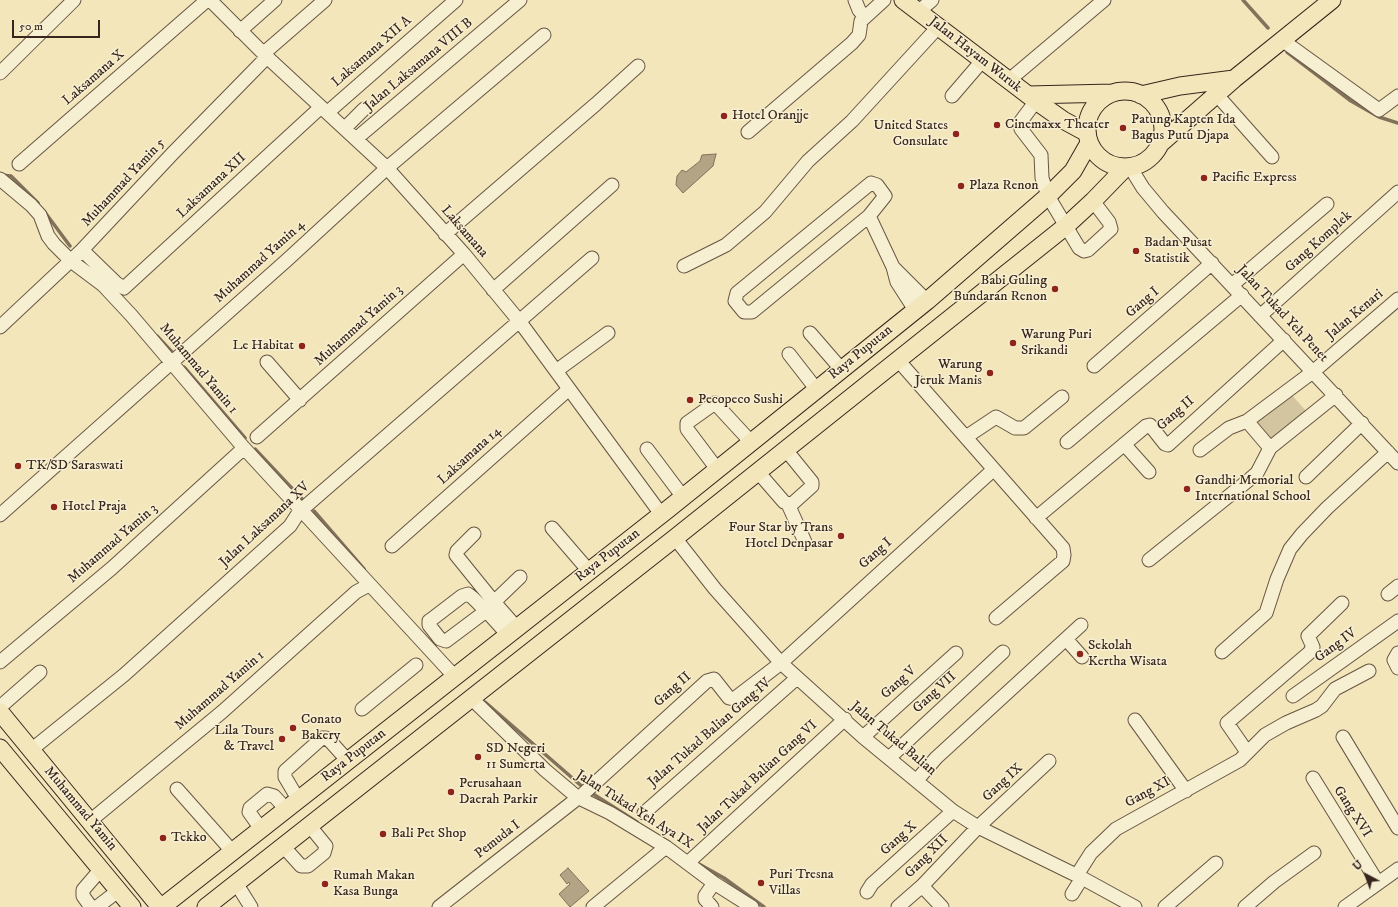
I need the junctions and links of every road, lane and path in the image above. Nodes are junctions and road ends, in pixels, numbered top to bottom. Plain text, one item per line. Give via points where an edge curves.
1 (74, 0) edge
2 (207, 0) edge
3 (210, 0) edge
4 (275, 0) edge
5 (325, 0) edge
6 (456, 0) edge
7 (520, 0) edge
8 (855, 0) edge
9 (884, 0) edge
10 (903, 0) edge
11 (932, 0) edge
12 (1104, 0) edge
13 (1332, 0) edge
14 (918, 12) junction
15 (866, 17) junction
16 (939, 26) junction
17 (240, 31) junction
18 (544, 36) dead end
19 (1282, 40) junction
20 (265, 55) junction
21 (982, 61) junction
22 (638, 66) dead end
23 (0, 73) edge
24 (1234, 79) junction
25 (1008, 81) junction
26 (1115, 92) junction
27 (1216, 94) junction
28 (1141, 95) junction
29 (952, 96) dead end
30 (1398, 96) edge
31 (1032, 98) junction
32 (364, 109) dead end
33 (325, 110) junction
34 (345, 128) junction
35 (748, 132) dead end
36 (357, 138) junction
37 (1088, 138) junction
38 (1161, 143) junction
39 (1272, 157) dead end
40 (19, 164) dead end
41 (1132, 166) junction
42 (387, 168) junction
43 (1, 181) edge
44 (612, 185) dead end
45 (1398, 192) edge
46 (1048, 196) junction
47 (1093, 201) junction
48 (1327, 204) dead end
49 (869, 216) junction
50 (1066, 226) junction
51 (445, 234) junction
52 (82, 250) junction
53 (464, 254) junction
54 (592, 258) dead end
55 (71, 261) junction
56 (1212, 263) junction
57 (684, 266) dead end
58 (1232, 285) junction
59 (493, 290) junction
60 (1242, 295) junction
61 (1398, 299) edge
62 (920, 305) junction
63 (1260, 316) junction
64 (520, 322) junction
65 (0, 327) edge
66 (608, 333) dead end
67 (810, 333) dead end
68 (1284, 340) junction
69 (789, 354) dead end
70 (897, 359) junction
71 (267, 362) dead end
72 (171, 363) junction
73 (1094, 366) dead end
74 (842, 370) junction
75 (556, 371) junction
76 (1314, 371) junction
77 (569, 389) junction
78 (816, 390) junction
79 (1336, 395) junction
80 (1062, 397) dead end
81 (300, 400) junction
82 (1247, 421) junction
83 (1362, 423) junction
84 (257, 437) dead end
85 (966, 437) junction
86 (751, 442) junction
87 (1068, 442) dead end
88 (1124, 444) junction
89 (244, 448) junction
90 (1270, 448) junction
91 (647, 450) dead end
92 (786, 450) junction
93 (1200, 450) dead end
94 (1395, 457) edge
95 (717, 469) junction
96 (993, 470) junction
97 (758, 472) junction
98 (1149, 472) dead end
99 (1306, 477) dead end
100 (683, 497) junction
101 (788, 504) junction
102 (302, 509) junction
103 (660, 514) junction
104 (0, 515) edge
105 (1036, 518) junction
106 (552, 528) dead end
107 (474, 534) dead end
108 (675, 538) junction
109 (805, 542) dead end
110 (392, 546) dead end
111 (1149, 560) dead end
112 (589, 571) junction
113 (520, 577) dead end
114 (369, 585) junction
115 (567, 589) junction
116 (1342, 603) dead end
117 (490, 606) junction
118 (583, 609) junction
119 (996, 618) dead end
120 (1398, 621) edge
121 (1081, 625) dead end
122 (512, 632) junction
123 (1066, 639) junction
124 (1003, 652) dead end
125 (1222, 652) dead end
126 (956, 653) dead end
127 (1398, 653) edge
128 (1082, 657) dead end
129 (0, 662) edge
130 (781, 663) junction
131 (416, 665) dead end
132 (1398, 668) edge
133 (1369, 671) dead end
134 (40, 672) dead end
135 (455, 677) junction
136 (797, 678) junction
137 (1293, 696) dead end
138 (471, 698) junction
139 (0, 708) edge
140 (362, 709) dead end
141 (0, 712) edge
142 (845, 719) junction
143 (1135, 720) dead end
144 (863, 737) junction
145 (1343, 737) dead end
146 (0, 748) edge
147 (31, 750) junction
148 (1247, 752) junction
149 (889, 758) junction
150 (1049, 761) dead end
151 (348, 762) junction
152 (1312, 778) dead end
153 (917, 780) junction
154 (178, 789) dead end
155 (1186, 791) junction
156 (585, 792) junction
157 (292, 804) junction
158 (954, 811) junction
159 (644, 813) dead end
160 (90, 821) junction
161 (309, 826) junction
162 (978, 827) junction
163 (1398, 828) edge
164 (261, 829) junction
165 (666, 847) junction
166 (281, 848) junction
167 (232, 851) junction
168 (1314, 853) dead end
169 (692, 859) dead end
170 (1216, 863) dead end
171 (101, 869) junction
172 (1398, 869) edge
173 (1079, 877) junction
174 (236, 883) junction
175 (714, 883) junction
176 (1378, 883) junction
177 (922, 886) junction
178 (118, 891) junction
179 (867, 892) dead end
180 (1072, 894) dead end
181 (130, 906) edge
182 (91, 907) edge
183 (97, 907) edge
184 (161, 907) edge
185 (206, 907) edge
186 (250, 907) edge
187 (439, 907) edge
188 (593, 907) edge
189 (712, 907) edge
190 (752, 907) edge
191 (898, 907) edge
192 (942, 907) edge
193 (1135, 907) edge
194 (1165, 907) edge
195 (1245, 907) edge
196 (1345, 907) edge

1 - 23 street
2 - 40 street, Laksamana X
3 - 17 street, Laksamana
4 - 17 street
5 - 20 street, Muhammad Yamin 5
6 - 33 street, Laksamana XII A
7 - 36 street, Jalan Laksamana VIII B
8 - 15 street via 859,10
9 - 15 street
10 - 14 main road, Jalan Hayam Wuruk
11 - 14 street
12 - 25 street
13 - 19 main road
14 - 16 main road, Jalan Hayam Wuruk
15 - 35 street via 861,22 859,35 852,44
16 - 21 main road, Jalan Hayam Wuruk
16 - 57 street via 852,121 808,161 765,212 726,245
17 - 20 street, Laksamana
18 - 42 street, Muhammad Yamin 4
19 - 24 main road
19 - 30 street via 1379,110
20 - 33 street, Laksamana
20 - 52 street, Muhammad Yamin 5
21 - 25 main road, Jalan Hayam Wuruk
21 - 29 street
22 - 51 street
24 - 27 main road
24 - 28 main road via 1180,86
25 - 31 main road, Jalan Hayam Wuruk
26 - 28 main road via 1124,91
26 - 31 main road, Jalan Hayam Wuruk
26 - 37 main road via 1106,96 1091,112
27 - 38 main road
27 - 39 street
28 - 38 main road via 1151,101 1160,115 1163,132
31 - 37 main road, Jalan Hayam Wuruk
31 - 46 street via 1020,126 1041,156 1042,178
32 - 34 street
33 - 34 street, Laksamana
33 - 52 street, Laksamana XII via 124,288
34 - 36 street, Laksamana
36 - 42 street, Laksamana
37 - 41 main road via 1100,158 1108,163
37 - 46 main road, Raya Puputan via 1073,171
38 - 41 main road via 1151,158
41 - 47 main road, Raya Puputan
41 - 56 street, Jalan Tukad Yeh Penet via 1143,188
42 - 51 street, Laksamana
42 - 72 street, Muhammad Yamin 4
43 - 55 street, Muhammad Yamin 1 via 31,205 40,216 48,236
44 - 59 street
45 - 63 street, Gang Komplek
46 - 50 street
46 - 62 main road, Raya Puputan
47 - 50 main road, Raya Puputan
47 - 50 street via 1111,226 1109,232 1084,251 1079,248
48 - 58 street
49 - 49 street via 752,312 744,312 735,301 738,293 871,183 877,185 886,196
49 - 62 street via 901,291
50 - 70 main road, Raya Puputan
51 - 53 street, Laksamana
52 - 55 street, Muhammad Yamin 5
53 - 59 street, Laksamana
53 - 81 street, Muhammad Yamin 3
54 - 64 street, Jalan Laksamana XV
55 - 65 street, Muhammad Yamin 5
55 - 72 street, Muhammad Yamin 1 via 103,285
56 - 58 street, Jalan Tukad Yeh Penet
56 - 73 street, Gang I
58 - 60 street, Jalan Tukad Yeh Penet
59 - 64 street, Laksamana
60 - 63 street, Jalan Tukad Yeh Penet
60 - 87 street
61 - 76 street, Jalan Kenari
62 - 74 main road, Raya Puputan
63 - 68 street, Jalan Tukad Yeh Penet
64 - 75 street, Laksamana
64 - 102 street, Jalan Laksamana XV
66 - 75 street
67 - 74 street
68 - 76 street, Jalan Tukad Yeh Penet
68 - 88 street, Gang II via 1168,445 1150,425
69 - 78 street
70 - 85 street
70 - 92 main road, Raya Puputan
71 - 81 street
72 - 89 street, Muhammad Yamin 1
72 - 104 street, Muhammad Yamin 4
74 - 78 main road, Raya Puputan
75 - 77 street, Laksamana
76 - 79 street, Jalan Tukad Yeh Penet
76 - 82 street, Jalan Kenari
77 - 103 street, Laksamana
77 - 110 street, Laksamana 14
78 - 86 main road, Raya Puputan
79 - 83 street, Jalan Tukad Yeh Penet
79 - 90 street
80 - 85 street via 1024,428 1015,428 996,417
81 - 84 street, Muhammad Yamin 3
82 - 90 street
82 - 93 street, Jalan Kenari via 1229,428
83 - 94 street, Jalan Tukad Yeh Penet
83 - 99 street
85 - 96 street
86 - 95 main road, Raya Puputan
86 - 95 street via 715,404 688,423 687,429
88 - 98 street
88 - 105 street, Gang II
89 - 102 street, Muhammad Yamin 1
89 - 129 street, Muhammad Yamin 3 via 112,568
90 - 111 street via 1257,473
91 - 100 street
92 - 97 main road, Raya Puputan
92 - 101 street via 812,482 812,486 792,504
94 - 125 street via 1327,508 1302,534 1290,549 1266,613
95 - 100 main road, Raya Puputan
96 - 105 street
96 - 130 street, Gang I
97 - 101 street
97 - 108 main road, Raya Puputan
100 - 103 main road, Raya Puputan
101 - 109 street
102 - 114 street, Muhammad Yamin 1
102 - 147 street, Jalan Laksamana XV via 290,526 124,675
103 - 112 main road, Raya Puputan
105 - 119 street via 1063,548 1062,561
106 - 112 street
107 - 117 street via 456,555
108 - 118 main road, Raya Puputan
108 - 130 street, Jalan Tukad Balian via 715,589
112 - 115 main road, Raya Puputan
113 - 117 street
114 - 135 street, Muhammad Yamin 1
114 - 160 street, Muhammad Yamin 1 via 356,592 222,712
115 - 118 main road
115 - 122 main road, Raya Puputan
116 - 148 street via 1308,636 1313,647 1310,652 1227,723
117 - 122 street
118 - 138 main road, Raya Puputan
120 - 137 street, Gang IV
121 - 123 street
122 - 135 main road, Raya Puputan
123 - 128 street
123 - 153 street via 936,758
124 - 149 street, Gang VII
126 - 144 street, Gang V
127 - 132 street via 1394,660
130 - 136 street, Jalan Tukad Balian
130 - 156 street, Gang II via 734,699 729,698 714,680 706,681
131 - 140 street
133 - 148 street, Gang XI via 1335,689 1316,710 1286,722 1265,735
134 - 139 street
135 - 151 main road, Raya Puputan
136 - 142 street, Jalan Tukad Balian
136 - 159 street, Jalan Tukad Balian Gang IV
138 - 156 street, Jalan Tukad Yeh Aya IX via 546,770
138 - 161 main road, Raya Puputan
141 - 147 main road, Muhammad Yamin
142 - 144 street, Jalan Tukad Balian
142 - 169 street, Jalan Tukad Balian Gang VI
143 - 155 street
144 - 149 street, Jalan Tukad Balian
145 - 163 street
146 - 171 main road, Muhammad Yamin
147 - 160 main road, Muhammad Yamin
148 - 155 street, Gang XI via 1240,760
149 - 153 street, Jalan Tukad Balian
150 - 162 street, Gang IX
151 - 157 main road, Raya Puputan
151 - 157 street via 330,741 322,738 285,771
152 - 176 street, Gang XVI
153 - 158 street, Jalan Tukad Balian
154 - 167 street
155 - 173 street, Gang XI via 1116,829 1091,853
156 - 165 street, Jalan Tukad Yeh Aya IX via 610,813
156 - 187 street, Pemuda I
157 - 164 main road, Raya Puputan
157 - 164 street via 267,794 250,808 249,812
158 - 162 street, Jalan Tukad Balian
158 - 179 street, Gang X via 872,884
160 - 184 main road, Muhammad Yamin
161 - 166 main road, Raya Puputan
161 - 166 street via 326,846 324,853 308,866 301,866
162 - 173 street, Jalan Tukad Balian
162 - 177 street, Gang XII
164 - 166 main road
164 - 167 main road, Raya Puputan
165 - 175 street, Jalan Tukad Yeh Aya IX
165 - 188 street
166 - 174 main road, Raya Puputan
167 - 184 main road, Raya Puputan
168 - 195 street
170 - 194 street
171 - 178 main road, Muhammad Yamin
171 - 182 street via 83,890 83,896
172 - 176 street
173 - 180 street, Gang XI
173 - 193 street, Jalan Tukad Balian
174 - 185 main road, Raya Puputan
174 - 186 street
175 - 189 street via 705,896
175 - 190 street, Jalan Tukad Yeh Aya IX
176 - 196 street
177 - 191 street, Gang XII
177 - 192 street
178 - 181 main road, Muhammad Yamin
178 - 183 street

